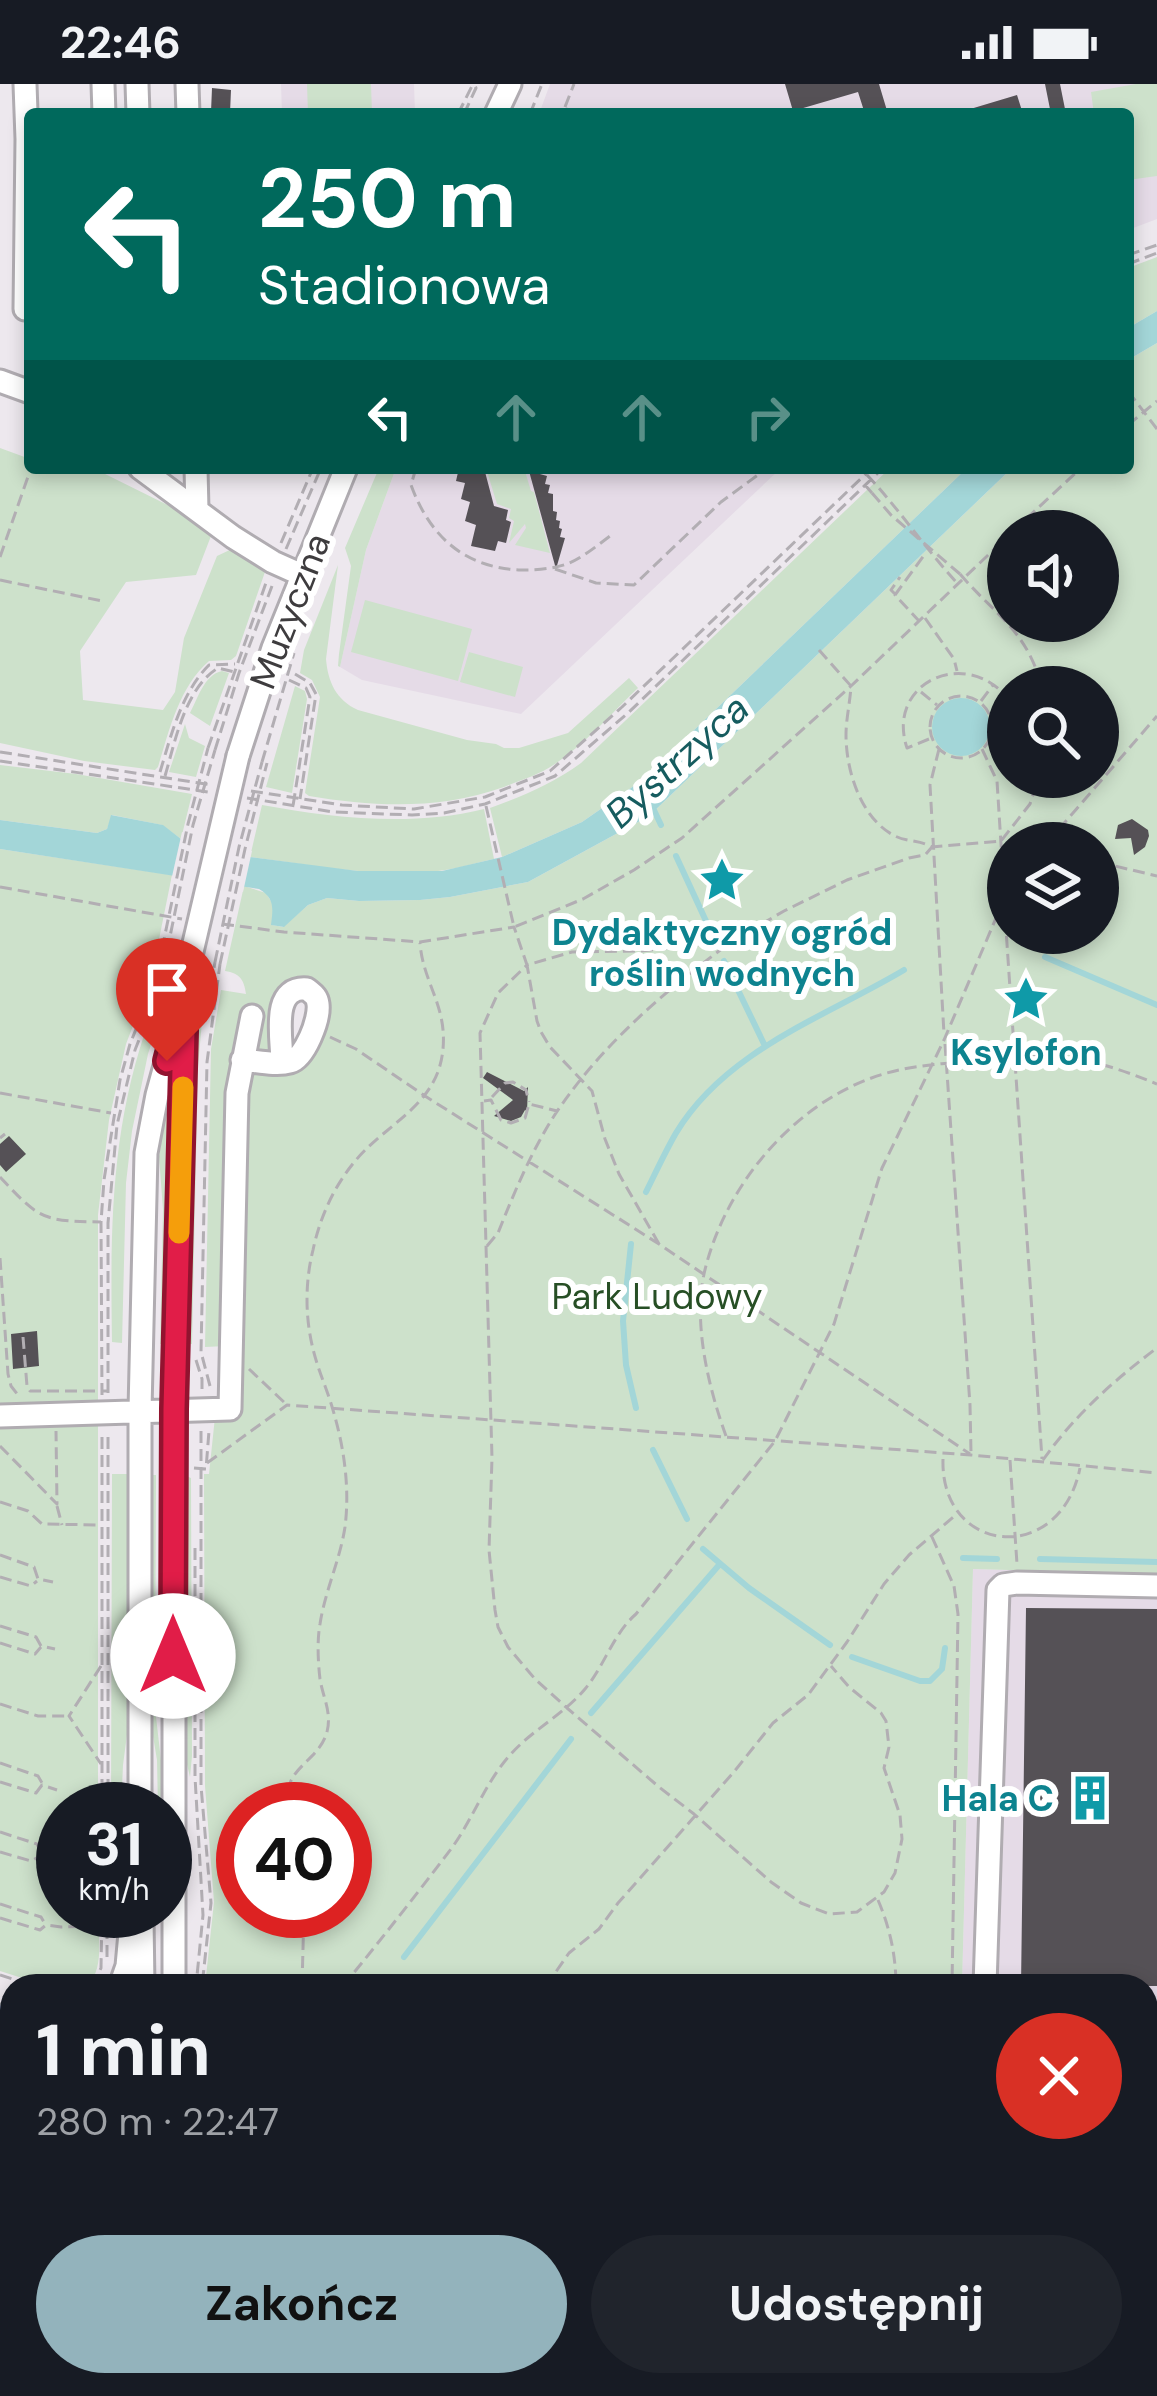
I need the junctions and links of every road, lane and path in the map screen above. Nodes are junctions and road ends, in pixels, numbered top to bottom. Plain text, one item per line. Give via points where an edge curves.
1 (1134, 399) edge
2 (1157, 401) edge
3 (1143, 411) junction
4 (1134, 419) edge
5 (1157, 429) edge
6 (29, 474) edge
7 (149, 474) edge
8 (196, 474) edge
9 (311, 474) edge
10 (318, 474) edge
11 (344, 474) edge
12 (414, 474) edge
13 (759, 474) edge
14 (866, 474) joint
15 (877, 474) edge
16 (1075, 474) edge
17 (860, 479) junction
18 (871, 480) junction
19 (865, 485) junction
20 (197, 510) junction
21 (1036, 510) edge
22 (614, 533) dead end
23 (925, 554) dead end
24 (987, 554) edge
25 (0, 557) edge
26 (276, 564) junction
27 (553, 568) junction
28 (302, 574) junction
29 (962, 576) junction
30 (0, 580) edge
31 (956, 582) junction
32 (102, 601) dead end
33 (922, 620) junction
34 (296, 645) dead end
35 (819, 650) dead end
36 (237, 664) junction
37 (1034, 666) edge
38 (237, 672) junction
39 (957, 672) junction
40 (295, 674) dead end
41 (287, 680) junction
42 (987, 680) edge
43 (851, 686) junction
44 (919, 689) junction
45 (987, 693) edge
46 (980, 702) junction
47 (938, 706) junction
48 (987, 713) edge
49 (1157, 716) edge
50 (932, 738) junction
51 (987, 740) edge
52 (939, 749) junction
53 (982, 749) junction
54 (220, 751) junction
55 (0, 752) edge
56 (0, 761) edge
57 (165, 776) junction
58 (164, 784) junction
59 (206, 791) dead end
60 (485, 797) junction
61 (295, 798) junction
62 (250, 799) dead end
63 (292, 806) junction
64 (486, 807) junction
65 (1000, 822) edge
66 (1064, 822) edge
67 (987, 842) edge
68 (932, 847) junction
69 (1119, 867) edge
70 (1157, 876) edge
71 (0, 887) edge
72 (179, 918) dead end
73 (221, 924) dead end
74 (513, 925) junction
75 (987, 938) edge
76 (420, 942) junction
77 (728, 944) junction
78 (165, 950) junction
79 (1010, 954) edge
80 (527, 965) junction
81 (185, 993) junction
82 (252, 1016) dead end
83 (316, 1031) dead end
84 (944, 1040) junction
85 (1017, 1058) junction
86 (242, 1060) junction
87 (282, 1063) dead end
88 (947, 1063) junction
89 (930, 1066) junction
90 (583, 1080) junction
91 (1157, 1084) edge
92 (0, 1093) edge
93 (425, 1096) junction
94 (490, 1100) junction
95 (482, 1101) junction
96 (530, 1104) junction
97 (557, 1111) junction
98 (113, 1113) junction
99 (483, 1131) junction
100 (530, 1162) junction
101 (0, 1177) edge
102 (100, 1222) junction
103 (659, 1244) junction
104 (486, 1247) junction
105 (0, 1258) edge
106 (704, 1276) junction
107 (23, 1337) dead end
108 (1157, 1348) edge
109 (820, 1351) junction
110 (23, 1399) dead end
111 (104, 1404) junction
112 (333, 1408) junction
113 (174, 1409) junction
114 (206, 1409) junction
115 (140, 1410) junction
116 (0, 1416) edge
117 (490, 1420) junction
118 (56, 1431) dead end
119 (727, 1437) junction
120 (775, 1441) junction
121 (0, 1445) edge
122 (943, 1455) junction
123 (971, 1455) junction
124 (1010, 1460) junction
125 (1042, 1461) junction
126 (207, 1463) dead end
127 (1081, 1466) junction
128 (195, 1469) dead end
129 (1157, 1473) edge
130 (0, 1502) edge
131 (56, 1504) junction
132 (958, 1513) junction
133 (62, 1525) junction
134 (102, 1525) junction
135 (931, 1536) junction
136 (1013, 1536) junction
137 (0, 1556) edge
138 (1018, 1571) dead end
139 (0, 1576) edge
140 (38, 1579) junction
141 (53, 1582) dead end
142 (1157, 1586) edge
143 (0, 1626) edge
144 (0, 1643) edge
145 (41, 1646) junction
146 (55, 1649) dead end
147 (102, 1664) junction
148 (831, 1666) junction
149 (0, 1704) edge
150 (567, 1708) junction
151 (70, 1716) junction
152 (0, 1763) edge
153 (102, 1766) junction
154 (0, 1782) edge
155 (41, 1782) edge
156 (103, 1782) edge
157 (105, 1782) edge
158 (140, 1782) edge
159 (290, 1782) edge
160 (36, 1793) edge
161 (694, 1814) junction
162 (0, 1832) edge
163 (36, 1844) edge
164 (0, 1852) edge
165 (36, 1859) edge
166 (877, 1898) junction
167 (0, 1904) edge
168 (36, 1915) edge
169 (0, 1918) edge
170 (36, 1929) edge
171 (102, 1938) edge
172 (108, 1938) edge
173 (130, 1938) edge
174 (142, 1938) edge
175 (303, 1938) edge
176 (100, 1974) edge
177 (112, 1974) edge
178 (120, 1974) edge
179 (143, 1974) edge
180 (174, 1974) edge
181 (200, 1974) edge
182 (201, 1974) edge
183 (302, 1974) edge
184 (352, 1974) edge
185 (554, 1974) edge
186 (895, 1974) edge
187 (952, 1974) edge
188 (985, 1974) edge

1 - 3 path
2 - 3 path
3 - 4 path
3 - 5 path
6 - 25 path
7 - 20 street
8 - 20 street
9 - 26 path
10 - 26 path
11 - 28 street, Muzyczna
12 - 27 path via 417,501 464,556 504,568
13 - 27 path via 634,584 596,583
14 - 17 path
14 - 18 path
15 - 18 path
16 - 21 path
17 - 19 path
17 - 60 path via 563,762
18 - 19 path
18 - 31 path, bridge
19 - 29 path, bridge
19 - 64 path via 569,768
20 - 26 street
22 - 27 path
23 - 33 path via 896,595
24 - 29 path
26 - 28 street
26 - 36 path
26 - 38 path
28 - 54 street, Muzyczna
29 - 31 path
29 - 37 path via 1016,631
30 - 32 path
31 - 33 path
33 - 39 path
33 - 43 path
34 - 41 path
35 - 43 path
36 - 38 path
36 - 57 path via 209,664 196,680 177,717
38 - 54 path
38 - 57 path via 218,668 205,678
39 - 42 path
39 - 44 path
40 - 61 path via 316,694
41 - 61 path via 310,697
41 - 114 path, bridge via 239,847 210,1032
43 - 68 path via 846,734 858,793 885,829
43 - 74 path via 670,846 583,898
44 - 47 path
44 - 50 path via 905,710 904,738 907,748
45 - 46 path
46 - 47 path via 956,697
46 - 48 path
47 - 50 path
49 - 66 path
50 - 52 path
51 - 53 path
52 - 53 path via 958,758
52 - 68 path via 930,785
53 - 65 path via 997,781
54 - 78 path, bridge via 193,825
54 - 81 street, Muzyczna, bridge
55 - 57 path
56 - 58 path
57 - 58 path
58 - 59 path
60 - 61 path via 414,808
60 - 64 path
61 - 63 path
62 - 63 path
63 - 64 path via 394,815
64 - 74 path
67 - 68 path
68 - 77 path via 847,880
68 - 84 path
69 - 70 path
71 - 72 path
73 - 76 path
74 - 76 path
74 - 80 path
75 - 84 path
76 - 93 path via 443,1031
77 - 80 path via 572,952
77 - 90 path via 644,1012
78 - 98 path
78 - 111 path via 117,1125
79 - 85 path
80 - 90 path via 542,1032
80 - 95 path via 486,1015
81 - 113 street
81 - 115 street via 146,1153
82 - 86 street
83 - 93 path
84 - 88 path
84 - 89 path
85 - 88 path
85 - 91 path via 1097,1063
85 - 125 path
86 - 87 street
86 - 114 street via 230,1409
88 - 89 path
88 - 123 path
89 - 106 path via 848,1090 780,1139 730,1205
89 - 109 path via 882,1168
90 - 97 path
90 - 103 path via 619,1174
92 - 98 path
93 - 99 path
93 - 112 path via 354,1162 319,1226 308,1318
94 - 95 path
94 - 96 path via 513,1082
94 - 96 path via 511,1124 525,1118
95 - 99 path
96 - 97 path
97 - 100 path
98 - 102 path
99 - 100 path
99 - 104 path
100 - 103 path
100 - 104 path
101 - 102 path via 38,1215
102 - 111 path
103 - 106 path
104 - 117 path
105 - 110 path via 8,1373
106 - 109 path
106 - 119 path via 704,1354
107 - 111 path via 30,1391
108 - 125 path via 1066,1428
109 - 120 path
109 - 123 path
111 - 115 street
111 - 116 street
111 - 134 path
111 - 157 path
112 - 117 path
112 - 126 path via 287,1405
112 - 159 path via 347,1489 319,1626 328,1725
113 - 114 street
113 - 115 street
113 - 180 street
114 - 182 path via 201,1786 211,1903
115 - 158 street
117 - 119 path
117 - 150 path via 489,1550 498,1627 519,1661
118 - 131 path
119 - 120 path
120 - 122 path
120 - 150 path via 621,1627 604,1664
121 - 131 path
122 - 123 path
122 - 132 path via 945,1487
123 - 124 path
124 - 125 path
124 - 136 path
125 - 127 path
127 - 129 path
127 - 136 path via 1055,1520
128 - 181 path
130 - 133 path via 42,1524
131 - 133 path
132 - 135 path
132 - 136 path via 979,1529
133 - 134 path
134 - 147 path
135 - 148 path via 884,1584
135 - 187 path via 958,1614
136 - 138 path
137 - 140 path via 34,1567
139 - 140 path via 31,1586
140 - 141 path
142 - 188 street via 1017,1583 998,1590
143 - 145 path
144 - 145 path via 35,1654
145 - 146 path
147 - 151 path
147 - 153 path
148 - 161 path
148 - 166 path via 886,1721 884,1768 902,1839 891,1883
149 - 151 path via 38,1717
150 - 161 path
150 - 184 path via 506,1759 453,1846
151 - 153 path
152 - 155 path
153 - 156 path
154 - 160 path
161 - 166 path via 801,1903 843,1914
161 - 185 path
162 - 163 path
164 - 165 path
166 - 186 path
167 - 168 path
169 - 170 path
171 - 176 path
172 - 177 path
173 - 178 street
174 - 179 street
175 - 183 path

